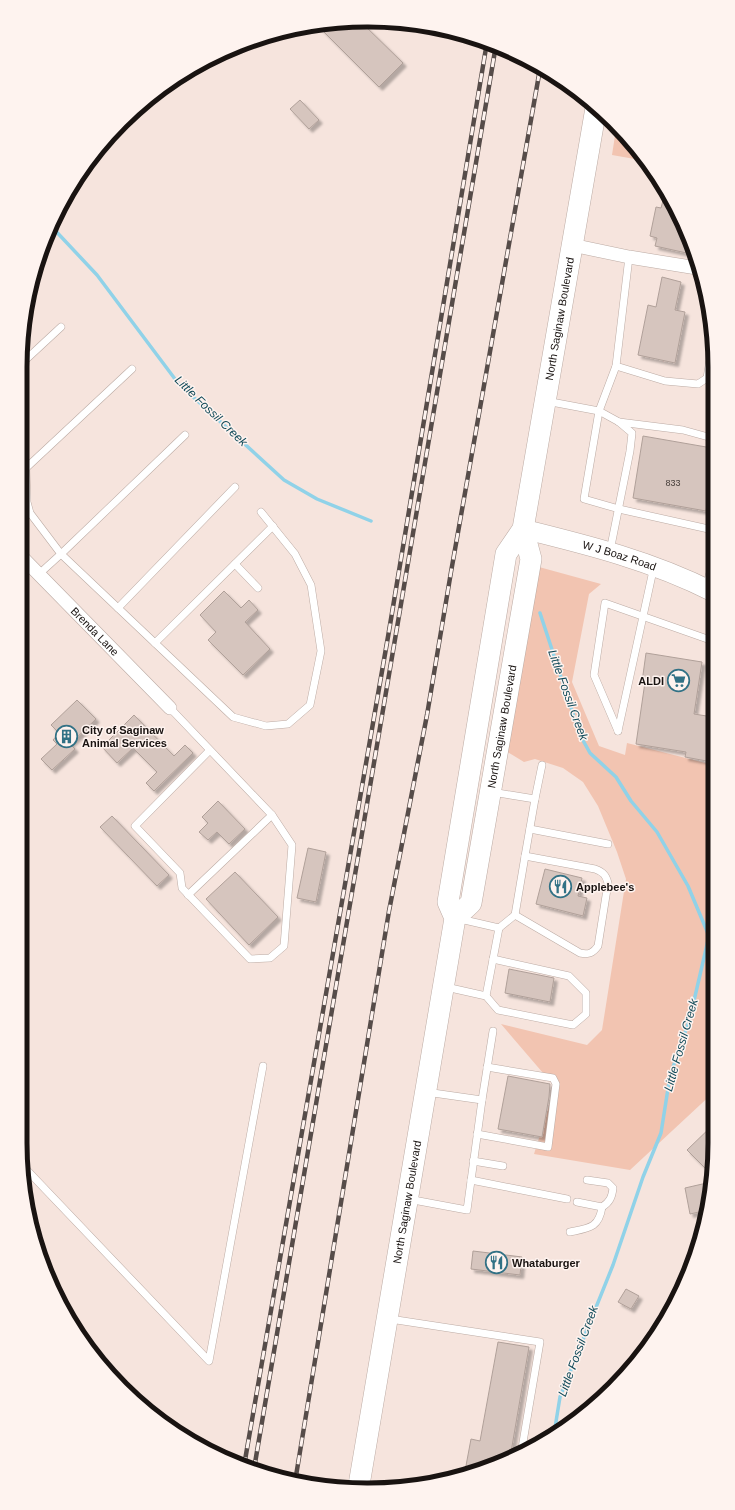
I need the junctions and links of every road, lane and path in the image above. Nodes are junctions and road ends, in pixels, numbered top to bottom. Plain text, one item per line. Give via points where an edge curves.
1 (595, 114) edge
2 (572, 245) junction
3 (630, 257) junction
4 (693, 267) edge
5 (61, 327) dead end
6 (27, 358) edge
7 (616, 366) junction
8 (132, 369) dead end
9 (708, 372) edge
10 (544, 401) junction
11 (599, 411) junction
12 (619, 422) junction
13 (185, 435) dead end
14 (708, 437) edge
15 (27, 467) edge
16 (236, 487) dead end
17 (27, 502) edge
18 (619, 509) junction
19 (260, 512) dead end
20 (272, 526) junction
21 (522, 529) junction
22 (708, 529) edge
23 (610, 551) junction
24 (61, 554) junction
25 (27, 563) edge
26 (235, 564) junction
27 (654, 566) junction
28 (38, 574) junction
29 (258, 588) dead end
30 (708, 589) edge
31 (118, 608) junction
32 (642, 616) junction
33 (708, 639) edge
34 (155, 643) junction
35 (170, 708) joint
36 (210, 750) junction
37 (542, 765) dead end
38 (491, 791) junction
39 (535, 799) junction
40 (272, 816) junction
41 (530, 829) junction
42 (608, 844) dead end
43 (525, 856) junction
44 (188, 895) junction
45 (515, 915) junction
46 (454, 918) junction
47 (499, 928) junction
48 (493, 959) junction
49 (444, 987) junction
50 (486, 996) junction
51 (494, 1031) dead end
52 (263, 1066) dead end
53 (487, 1067) junction
54 (426, 1092) junction
55 (482, 1100) junction
56 (477, 1134) junction
57 (474, 1161) junction
58 (503, 1166) dead end
59 (29, 1171) edge
60 (471, 1180) junction
61 (587, 1180) dead end
62 (408, 1199) junction
63 (567, 1199) dead end
64 (577, 1202) dead end
65 (602, 1207) junction
66 (570, 1232) dead end
67 (388, 1318) junction
68 (522, 1446) edge
69 (359, 1483) edge

1 - 2 main road, North Saginaw Boulevard
2 - 3 street
2 - 10 main road, North Saginaw Boulevard
3 - 4 street
3 - 7 lane
5 - 6 lane
7 - 9 lane via 665,380 698,384 707,378
7 - 11 lane
8 - 15 lane
10 - 11 lane
10 - 21 main road, North Saginaw Boulevard
11 - 12 lane
11 - 18 lane via 584,499
12 - 14 lane via 683,430
12 - 18 lane via 632,433
13 - 24 lane
16 - 31 lane
17 - 24 lane via 30,513
18 - 22 lane
18 - 23 lane
19 - 20 lane
20 - 26 lane
20 - 34 lane via 295,554 311,585 321,651 310,705 288,724 266,726 233,716
21 - 23 main road, W J Boaz Road
21 - 38 main road, North Saginaw Boulevard via 531,559
21 - 46 main road, North Saginaw Boulevard via 506,554 448,902
23 - 27 main road, W J Boaz Road
24 - 28 lane
24 - 31 lane
25 - 28 street, Brenda Lane
26 - 29 lane
26 - 34 lane
27 - 30 main road, W J Boaz Road
27 - 32 lane
28 - 35 street, Brenda Lane
31 - 34 lane
32 - 32 lane via 626,693 618,731 594,675 605,603
32 - 33 lane
35 - 36 lane
36 - 40 lane
36 - 44 lane via 135,826 180,873 182,888
37 - 39 lane
38 - 39 lane
38 - 46 main road, North Saginaw Boulevard via 471,903
39 - 41 lane
40 - 44 lane
40 - 44 lane via 292,846 284,946 270,958 250,959
41 - 42 lane
41 - 43 lane
43 - 45 lane
43 - 45 lane via 602,872 608,883 598,946 588,955 580,953
45 - 47 lane
46 - 47 lane
46 - 49 main road, North Saginaw Boulevard
47 - 48 lane
48 - 50 lane
48 - 50 lane via 569,976 586,993 586,1014 573,1025 498,1010
49 - 50 lane
49 - 54 main road, North Saginaw Boulevard
51 - 53 lane
52 - 59 lane via 209,1361
53 - 55 lane
53 - 56 lane via 553,1078 556,1084 548,1147
54 - 55 lane
54 - 62 main road, North Saginaw Boulevard
55 - 56 lane
56 - 57 lane
57 - 58 lane
57 - 60 lane
60 - 62 lane via 467,1210
60 - 63 lane
61 - 65 lane via 608,1183 613,1188 608,1203
62 - 67 main road, North Saginaw Boulevard
64 - 65 lane
65 - 66 lane via 601,1216 596,1224
67 - 68 lane via 540,1342
67 - 69 main road, North Saginaw Boulevard

